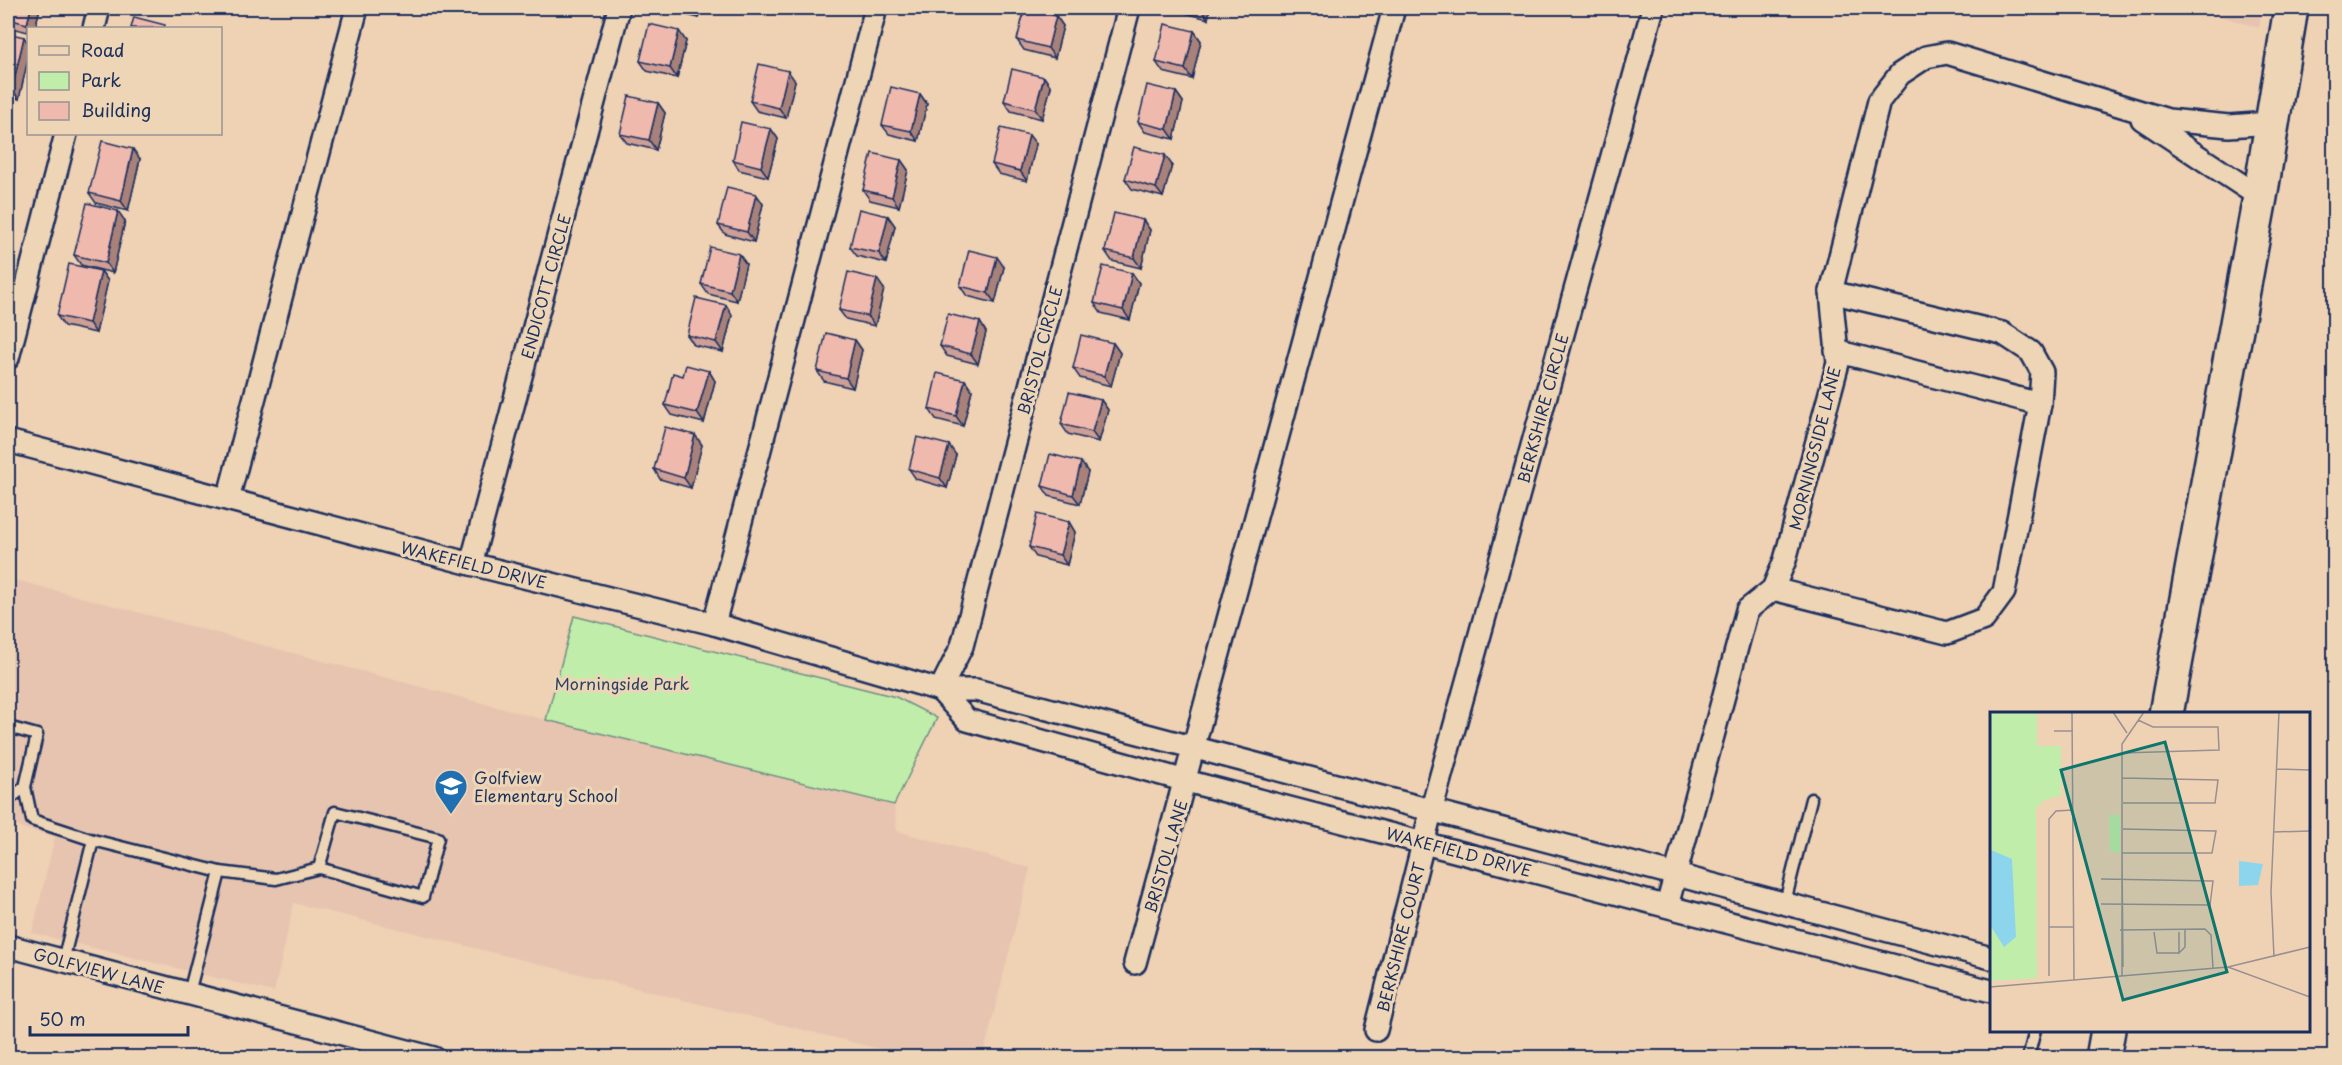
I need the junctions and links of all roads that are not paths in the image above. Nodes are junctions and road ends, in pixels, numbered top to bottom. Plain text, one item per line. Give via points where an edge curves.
1 (99, 8) edge
2 (357, 8) edge
3 (620, 8) edge
4 (876, 8) edge
5 (1129, 8) edge
6 (1394, 8) edge
7 (1653, 8) edge
8 (2291, 8) edge
9 (94, 27) edge
10 (2126, 108) junction
11 (2271, 123) junction
12 (66, 135) edge
13 (2260, 197) junction
14 (1831, 292) junction
15 (1836, 351) junction
16 (8, 358) edge
17 (2040, 404) junction
18 (8, 441) edge
19 (228, 499) junction
20 (471, 564) junction
21 (1773, 589) junction
22 (714, 624) junction
23 (940, 690) junction
24 (2166, 712) edge
25 (8, 727) edge
26 (1195, 749) junction
27 (1186, 781) junction
28 (25, 787) junction
29 (8, 796) edge
30 (1811, 799) dead end
31 (1432, 808) junction
32 (93, 840) junction
33 (1424, 841) junction
34 (319, 868) junction
35 (220, 872) junction
36 (1674, 873) junction
37 (1785, 902) junction
38 (1667, 906) junction
39 (1850, 919) junction
40 (8, 946) edge
41 (1840, 951) junction
42 (1990, 958) edge
43 (63, 961) junction
44 (1135, 963) dead end
45 (1990, 991) edge
46 (189, 993) junction
47 (1376, 1030) dead end
48 (2034, 1032) edge
49 (2108, 1032) edge
50 (408, 1054) edge
51 (434, 1058) edge
52 (2028, 1058) edge
53 (2103, 1058) edge

1 - 9 street
2 - 19 street
3 - 20 street, ENDICOTT CIRCLE
4 - 22 street
5 - 23 street, BRISTOL CIRCLE via 962,646
6 - 26 street
7 - 31 street, BERKSHIRE CIRCLE
8 - 11 main road
10 - 11 street, MORNINGSIDE LANE via 2168,120 2229,126
10 - 13 street, MORNINGSIDE LANE
10 - 14 street, MORNINGSIDE LANE via 1947,53 1926,57 1900,74 1879,101
11 - 13 main road
12 - 16 street
13 - 24 main road
14 - 15 street, MORNINGSIDE LANE
14 - 17 street via 2002,333 2031,352 2042,372
15 - 17 street
15 - 21 street, MORNINGSIDE LANE via 1838,363 1785,560
17 - 21 street via 2004,592 1984,619 1947,633
18 - 19 street, WAKEFIELD DRIVE
19 - 20 street, WAKEFIELD DRIVE
20 - 22 street, WAKEFIELD DRIVE
21 - 36 street, MORNINGSIDE LANE via 1747,610
22 - 23 street, WAKEFIELD DRIVE
23 - 26 street, WAKEFIELD DRIVE via 976,690
23 - 27 street, WAKEFIELD DRIVE via 967,720
25 - 28 lane via 37,735
26 - 27 street, BRISTOL LANE
26 - 31 street, WAKEFIELD DRIVE
27 - 33 street, WAKEFIELD DRIVE
27 - 44 street, BRISTOL LANE
28 - 29 lane
28 - 32 lane via 32,820
30 - 37 lane
31 - 33 street, BERKSHIRE COURT
31 - 36 street, WAKEFIELD DRIVE
32 - 35 lane
32 - 43 lane
33 - 38 street, WAKEFIELD DRIVE
33 - 47 street, BERKSHIRE COURT
34 - 34 lane via 423,897 438,838 335,812
34 - 35 lane via 276,879
35 - 46 lane
36 - 37 street, WAKEFIELD DRIVE
36 - 38 street, MORNINGSIDE LANE
37 - 39 street, WAKEFIELD DRIVE
38 - 41 street, WAKEFIELD DRIVE
39 - 41 street
39 - 42 street, WAKEFIELD DRIVE
40 - 43 street, GOLFVIEW LANE
41 - 45 street, WAKEFIELD DRIVE
43 - 46 street, GOLFVIEW LANE
46 - 50 street, GOLFVIEW LANE
48 - 52 lane
49 - 53 main road
50 - 51 street, GOLFVIEW LANE

